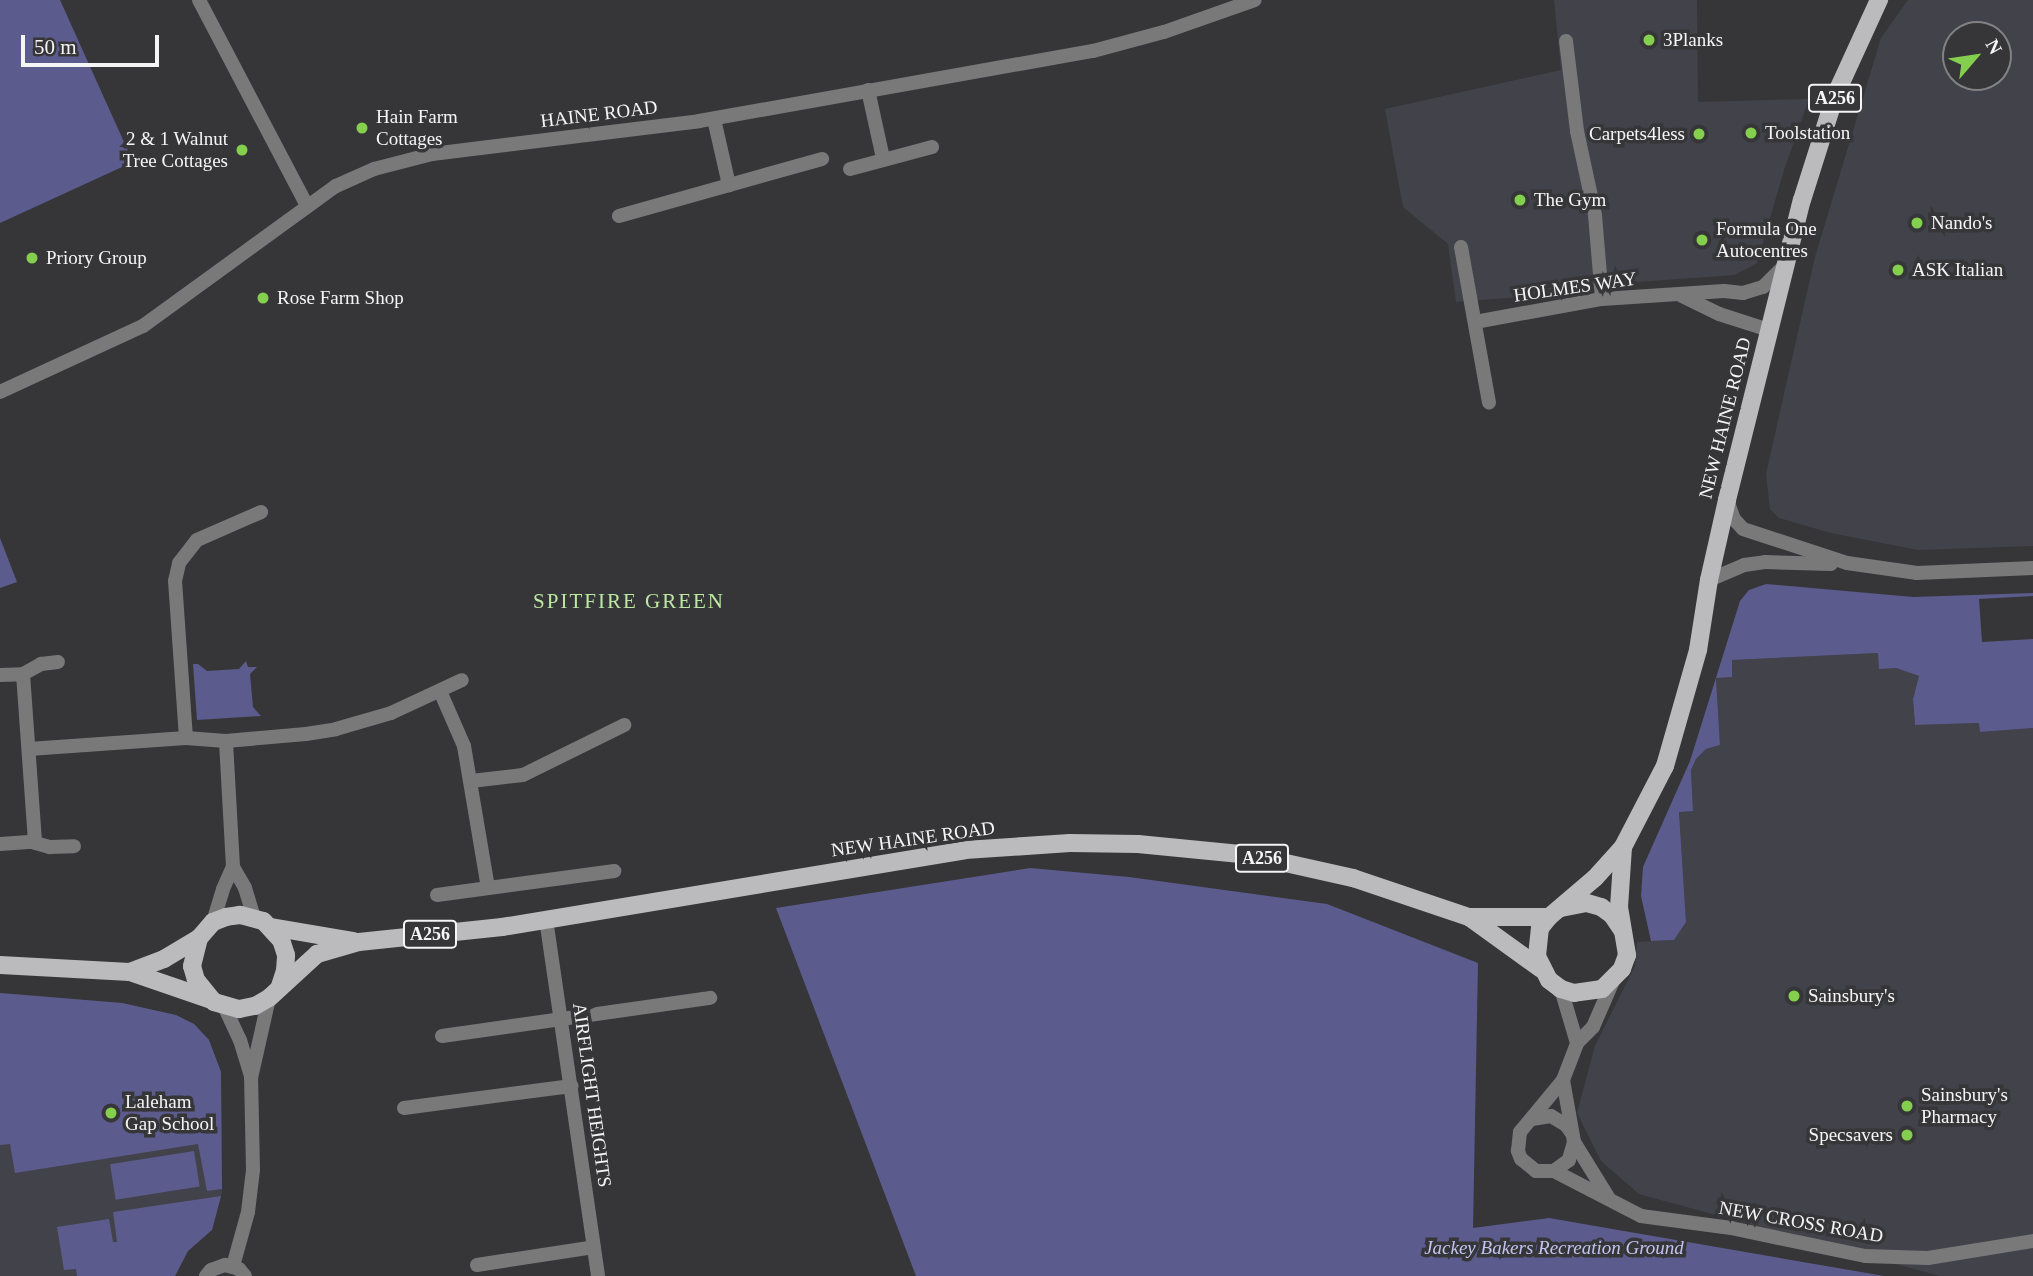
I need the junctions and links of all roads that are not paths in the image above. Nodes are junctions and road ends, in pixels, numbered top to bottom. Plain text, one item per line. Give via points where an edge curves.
1 (199, 0) edge
2 (1255, 0) edge
3 (1879, 0) edge
4 (1566, 41) dead end
5 (868, 90) junction
6 (714, 119) junction
7 (932, 147) dead end
8 (883, 158) junction
9 (822, 159) dead end
10 (850, 169) dead end
11 (729, 185) junction
12 (307, 206) junction
13 (619, 216) dead end
14 (1461, 247) dead end
15 (1785, 265) junction
16 (1680, 295) junction
17 (1602, 299) junction
18 (1475, 322) junction
19 (1769, 330) junction
20 (0, 392) edge
21 (1489, 402) dead end
22 (1727, 500) junction
23 (261, 512) dead end
24 (1847, 564) junction
25 (2033, 568) edge
26 (1709, 580) junction
27 (58, 662) dead end
28 (23, 674) junction
29 (0, 675) edge
30 (462, 680) dead end
31 (440, 691) junction
32 (624, 725) dead end
33 (186, 738) junction
34 (226, 741) junction
35 (29, 749) junction
36 (471, 780) junction
37 (35, 843) junction
38 (0, 844) edge
39 (74, 846) dead end
40 (1623, 847) junction
41 (233, 867) junction
42 (614, 871) dead end
43 (488, 888) junction
44 (437, 895) dead end
45 (1554, 913) junction
46 (254, 917) junction
47 (1469, 917) junction
48 (546, 919) junction
49 (214, 922) junction
50 (271, 927) junction
51 (199, 938) junction
52 (1626, 940) junction
53 (359, 942) junction
54 (0, 965) edge
55 (1541, 969) junction
56 (130, 972) junction
57 (1613, 981) junction
58 (1560, 989) junction
59 (274, 992) junction
60 (710, 998) dead end
61 (219, 1004) junction
62 (562, 1019) junction
63 (442, 1036) dead end
64 (1577, 1043) junction
65 (251, 1078) junction
66 (1563, 1080) junction
67 (572, 1086) junction
68 (404, 1108) dead end
69 (1532, 1119) junction
70 (1572, 1138) junction
71 (1554, 1171) junction
72 (1608, 1197) junction
73 (2033, 1241) edge
74 (594, 1247) junction
75 (477, 1265) dead end
76 (233, 1266) junction
77 (206, 1276) edge
78 (245, 1276) edge
79 (598, 1276) edge

1 - 12 street
2 - 5 street, HAINE ROAD via 1093,51
3 - 15 main road, NEW HAINE ROAD / A256 via 1835,96
4 - 17 street via 1577,131 1595,215
5 - 6 street, HAINE ROAD
5 - 8 street
6 - 11 street
6 - 12 street, HAINE ROAD via 408,159 336,186
7 - 8 street
8 - 10 street
9 - 11 street
11 - 13 street
12 - 20 street, HAINE ROAD via 143,326
14 - 18 street
15 - 16 street, HOLMES WAY via 1763,287 1744,293
15 - 19 main road, NEW HAINE ROAD / A256
16 - 17 street, HOLMES WAY
16 - 19 street, HOLMES WAY
17 - 18 street, HOLMES WAY
18 - 21 street
19 - 22 main road, NEW HAINE ROAD / A256
22 - 24 street via 1743,529
22 - 26 main road, NEW HAINE ROAD / A256
23 - 33 street via 197,540 179,563 175,581
24 - 25 street via 1917,573
24 - 26 street via 1765,562 1744,565
26 - 40 main road, NEW HAINE ROAD / A256 via 1698,650 1665,766
27 - 28 street via 41,664
28 - 29 street
28 - 35 street
30 - 31 street
31 - 34 street via 391,713 336,729
31 - 36 street via 464,746
32 - 36 street via 523,775
33 - 34 street
33 - 35 street
34 - 41 street
35 - 37 street
36 - 43 street
37 - 38 street
37 - 39 street
40 - 45 main road, NEW HAINE ROAD / A256
40 - 52 main road, NEW HAINE ROAD / A256 via 1619,907
41 - 46 street
41 - 49 street
42 - 43 street
43 - 44 street
45 - 47 main road, NEW HAINE ROAD / A256
45 - 52 main road, NEW HAINE ROAD / A256 via 1573,904 1601,907 1617,921
45 - 55 main road, NEW HAINE ROAD / A256 via 1536,942
46 - 49 main road via 226,916
46 - 50 main road, NEW HAINE ROAD
47 - 48 main road, NEW HAINE ROAD / A256 via 1353,878 1250,855 1138,844 1070,843 931,855
47 - 55 main road, NEW HAINE ROAD / A256
48 - 53 main road, NEW HAINE ROAD / A256
48 - 62 street, AIRFLIGHT HEIGHTS
49 - 51 main road, NEW HAINE ROAD
50 - 53 main road, NEW HAINE ROAD / A256
50 - 59 main road via 286,955 285,971
51 - 56 main road, NEW HAINE ROAD
51 - 61 main road via 192,966 200,986
52 - 57 main road, NEW HAINE ROAD / A256 via 1624,962
53 - 59 main road, NEW HAINE ROAD / A256 via 317,954
54 - 56 main road, NEW HAINE ROAD
55 - 58 main road, NEW HAINE ROAD / A256
56 - 61 main road, NEW HAINE ROAD
57 - 58 main road via 1588,993
57 - 64 street, NEW CROSS ROAD via 1593,1027
58 - 64 street
59 - 61 main road, NEW HAINE ROAD via 255,1006 239,1009
59 - 65 street
60 - 62 street
61 - 65 street via 240,1040
62 - 63 street
62 - 67 street, AIRFLIGHT HEIGHTS
64 - 66 street, NEW CROSS ROAD
65 - 76 street via 253,1170 248,1212
66 - 69 street, NEW CROSS ROAD
66 - 70 street, NEW CROSS ROAD
67 - 68 street
67 - 74 street, AIRFLIGHT HEIGHTS
69 - 70 street, NEW CROSS ROAD via 1550,1116 1566,1125
69 - 71 street, NEW CROSS ROAD via 1520,1132 1521,1159 1536,1171
70 - 71 street via 1569,1160
70 - 72 street, NEW CROSS ROAD
71 - 72 street, NEW CROSS ROAD
72 - 73 street, NEW CROSS ROAD via 1641,1216 1731,1228 1865,1256 1928,1258
74 - 75 street
74 - 79 street, AIRFLIGHT HEIGHTS
76 - 77 street via 218,1266
76 - 78 street

